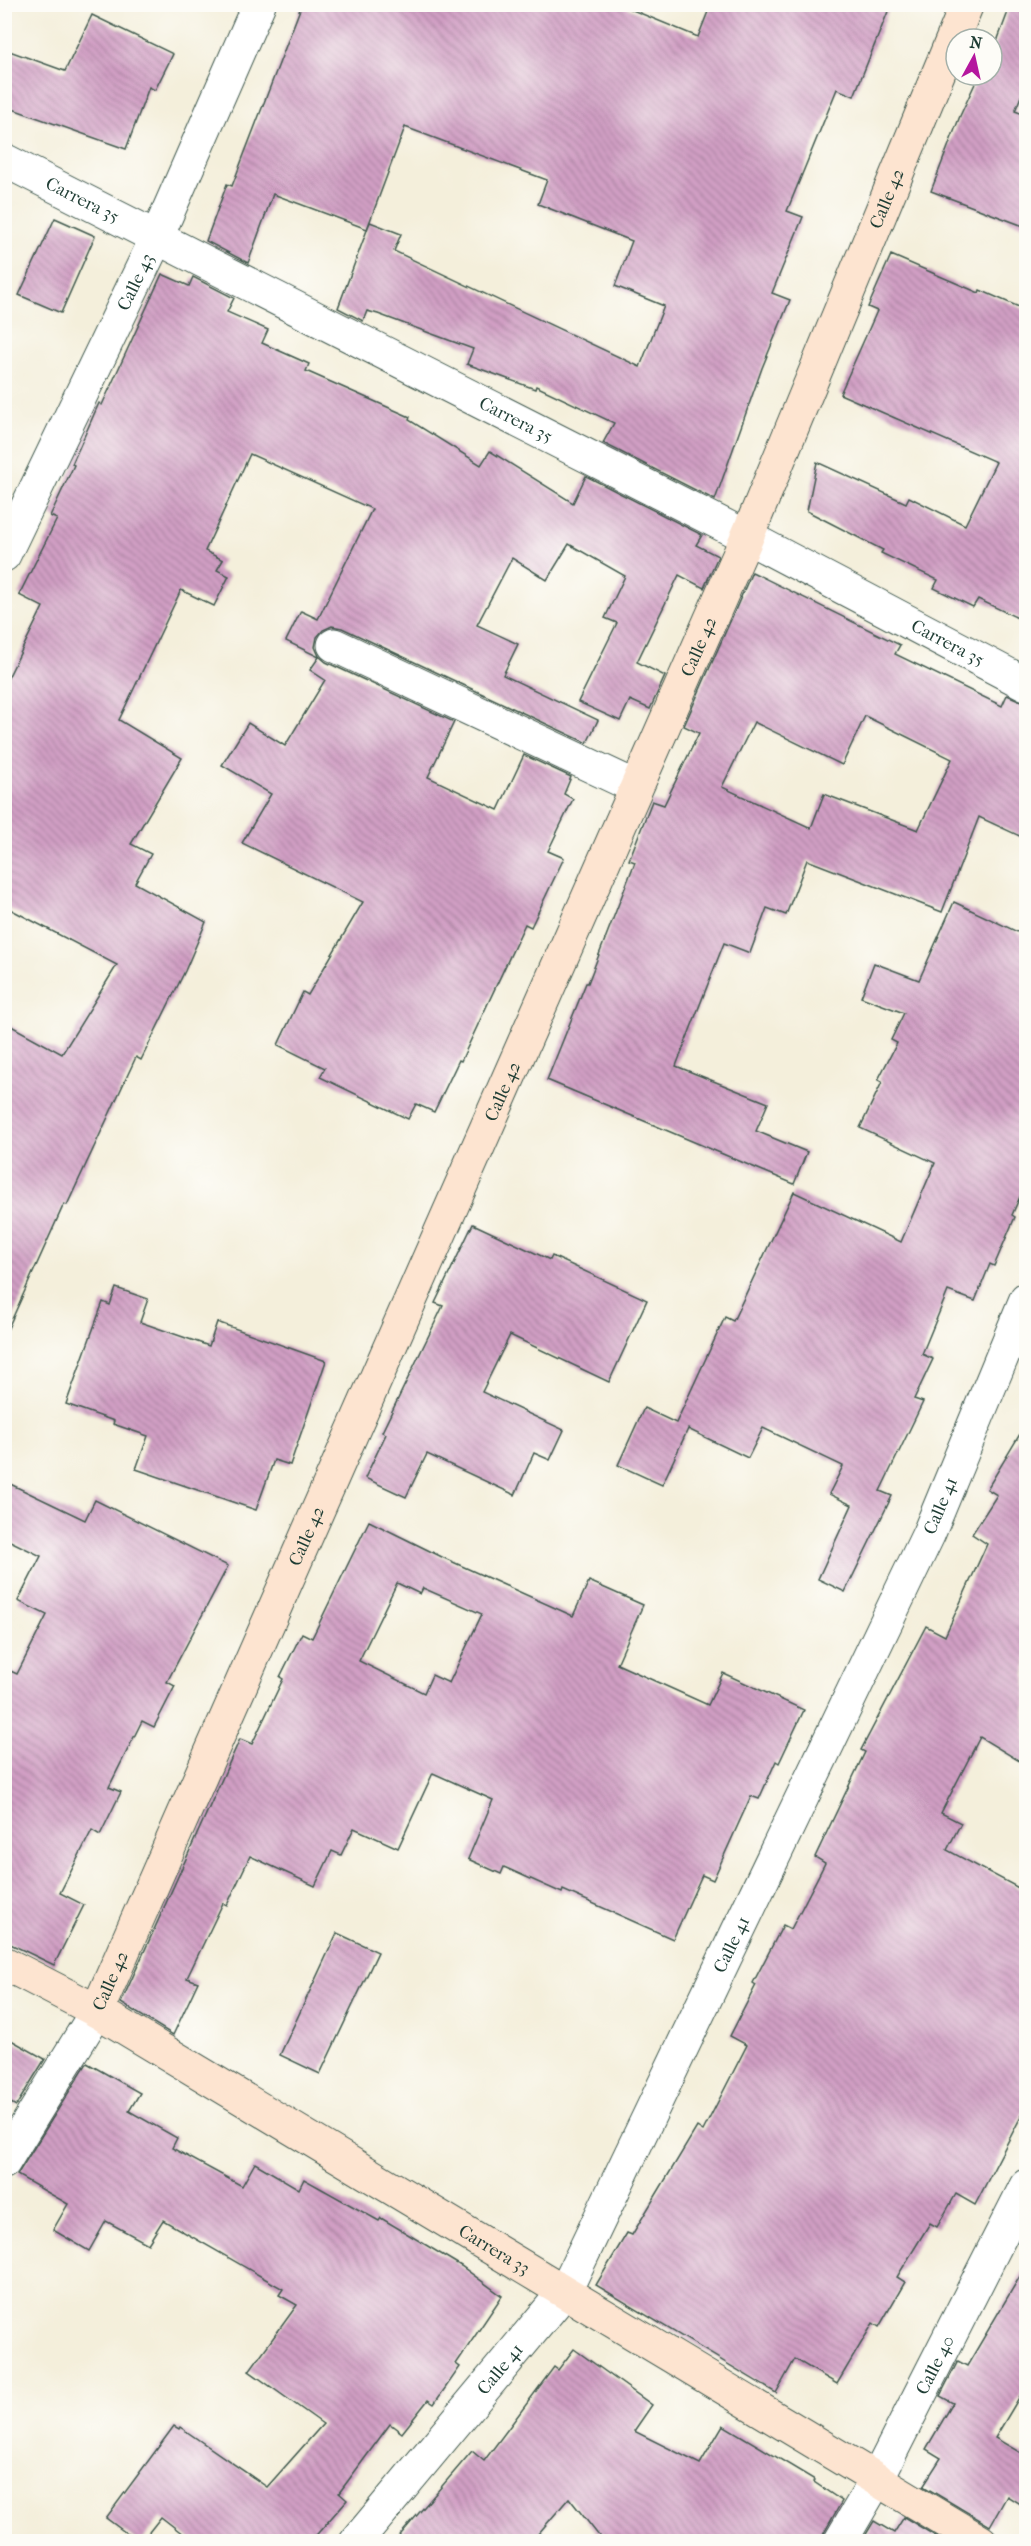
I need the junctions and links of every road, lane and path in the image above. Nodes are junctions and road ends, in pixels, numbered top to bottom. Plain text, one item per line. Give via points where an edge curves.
1 (259, 4) edge
2 (967, 4) edge
3 (4, 160) edge
4 (157, 237) junction
5 (747, 537) junction
6 (4, 555) edge
7 (334, 645) dead end
8 (1026, 684) edge
9 (636, 787) junction
10 (1026, 1299) edge
11 (4, 1963) edge
12 (97, 2011) junction
13 (4, 2162) edge
14 (1026, 2186) edge
15 (565, 2291) junction
16 (877, 2479) junction
17 (356, 2541) edge
18 (840, 2541) edge
19 (981, 2541) edge

1 - 4 street, Calle 43
2 - 5 street, Calle 42
3 - 4 street, Carrera 35
4 - 5 street, Carrera 35
4 - 6 street, Calle 43
5 - 8 street, Carrera 35
5 - 9 street, Calle 42
7 - 9 street
9 - 12 street, Calle 42
10 - 15 street, Calle 41 via 929,1533
11 - 12 street, Carrera 33
12 - 13 street, Calle 42
12 - 15 street, Carrera 33
14 - 16 street, Calle 40
15 - 16 street, Carrera 33
15 - 17 street, Calle 41
16 - 18 street, Calle 40
16 - 19 street, Carrera 33

